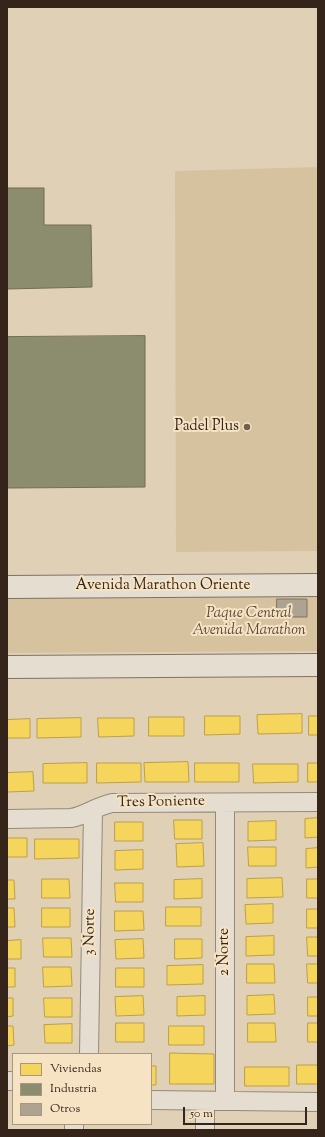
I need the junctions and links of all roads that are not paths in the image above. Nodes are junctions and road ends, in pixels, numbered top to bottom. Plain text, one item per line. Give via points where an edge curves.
1 (318, 584) edge
2 (7, 587) edge
3 (318, 665) edge
4 (7, 667) edge
5 (318, 802) edge
6 (225, 803) junction
7 (93, 810) junction
8 (7, 819) edge
9 (89, 1053) edge
10 (152, 1100) edge
11 (205, 1101) junction
12 (225, 1101) junction
13 (318, 1102) edge
14 (205, 1130) edge

1 - 2 main road, Avenida Marathon Oriente
3 - 4 main road
5 - 6 street, Tres Poniente
6 - 7 street, Tres Poniente via 112,803
6 - 12 street, 2 Norte
7 - 8 street, Tres Poniente via 76,818
7 - 9 street, 3 Norte
10 - 11 street
11 - 12 street
11 - 14 street
12 - 13 street

